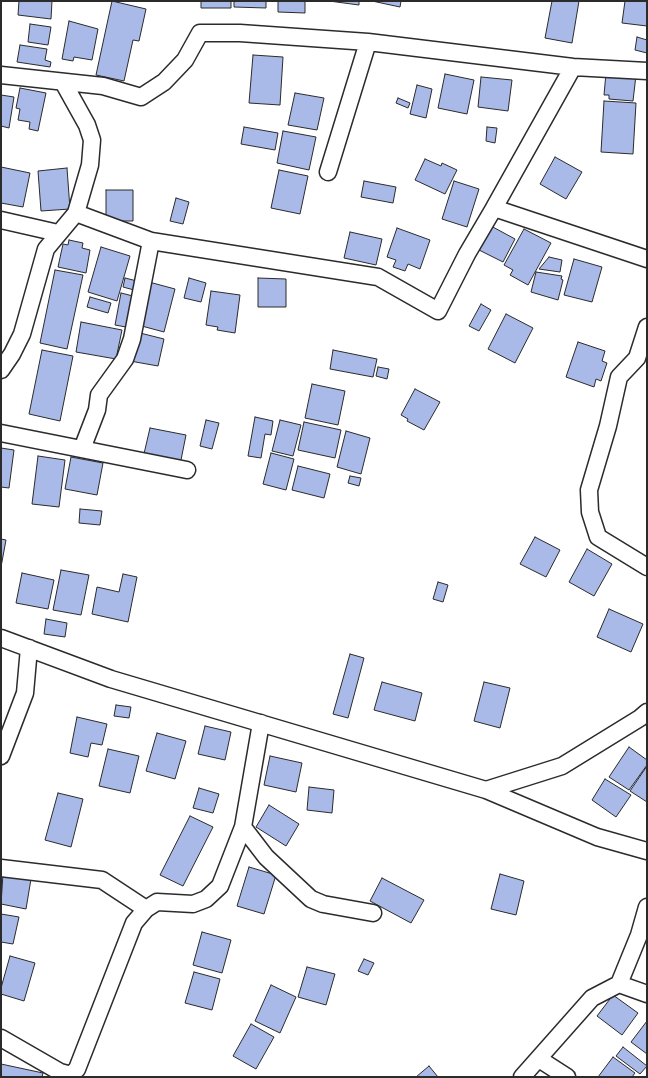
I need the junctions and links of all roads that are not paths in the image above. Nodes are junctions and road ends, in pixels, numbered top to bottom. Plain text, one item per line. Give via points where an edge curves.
1 (368, 42) junction
2 (573, 67) junction
3 (647, 71) edge
4 (1, 75) edge
5 (63, 82) junction
6 (328, 172) dead end
7 (494, 208) junction
8 (76, 213) junction
9 (1, 220) edge
10 (58, 233) junction
11 (151, 241) junction
12 (647, 259) edge
13 (647, 327) edge
14 (642, 359) edge
15 (1, 370) edge
16 (1, 433) edge
17 (82, 449) junction
18 (187, 470) dead end
19 (647, 567) edge
20 (1, 638) edge
21 (29, 648) junction
22 (647, 712) edge
23 (261, 723) junction
24 (1, 756) edge
25 (486, 790) junction
26 (243, 827) junction
27 (647, 852) edge
28 (1, 868) edge
29 (647, 907) edge
30 (146, 909) junction
31 (373, 913) dead end
32 (619, 984) junction
33 (647, 994) edge
34 (1, 1038) edge
35 (539, 1059) junction
36 (522, 1077) edge
37 (566, 1077) edge

1 - 2 street
1 - 5 street via 240,33 200,33 185,60 164,82 141,97 103,86
1 - 6 street
2 - 3 street
2 - 7 street
4 - 5 street
5 - 8 street via 87,125 92,140 90,165
7 - 11 street via 466,254 438,311 378,277
7 - 12 street
8 - 10 street
8 - 11 street
9 - 10 street
10 - 15 street via 46,249 22,334
11 - 17 street via 132,340 125,359 99,395 97,410
13 - 14 street
14 - 19 street via 618,377 608,426 588,490 590,512 598,538
16 - 17 street
17 - 18 street
20 - 21 street
21 - 23 street via 111,679
21 - 24 street via 25,693
22 - 25 street via 562,766
23 - 25 street
23 - 26 street
25 - 27 street via 597,837
26 - 30 street via 220,886 206,899 193,904 157,902
26 - 31 street via 266,857 311,899 323,904
28 - 30 street via 102,880
29 - 32 street via 639,935
30 - 34 street via 134,923 77,1069 71,1075 60,1072
32 - 33 street
32 - 35 street via 592,998
35 - 36 street
35 - 37 street

